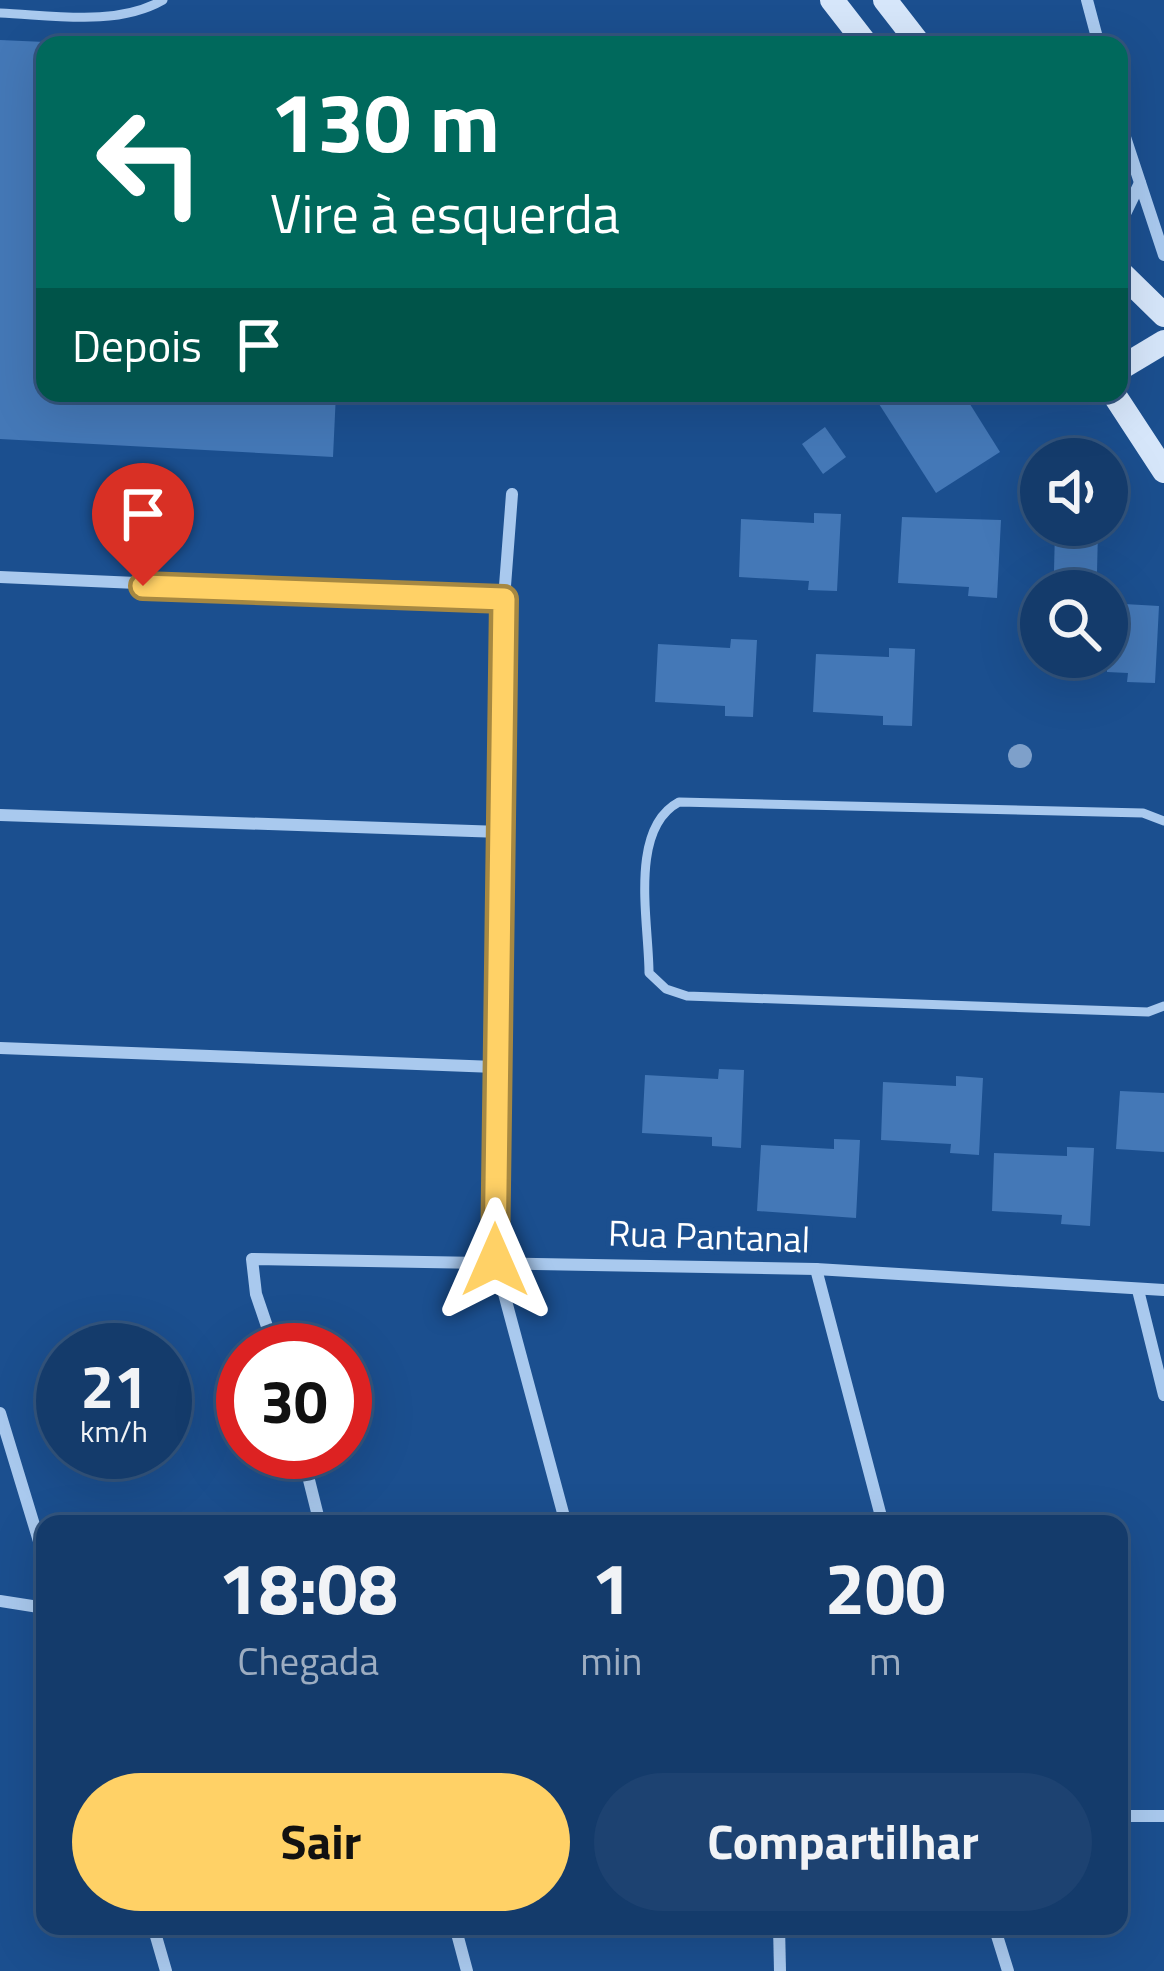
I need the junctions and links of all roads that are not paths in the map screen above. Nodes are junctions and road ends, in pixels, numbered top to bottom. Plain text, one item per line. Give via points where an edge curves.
1 (163, 0) edge
2 (832, 0) edge
3 (885, 0) edge
4 (1087, 0) edge
5 (0, 14) edge
6 (860, 36) edge
7 (913, 36) edge
8 (1097, 36) edge
9 (1128, 144) edge
10 (1141, 182) junction
11 (1128, 208) edge
12 (1164, 255) edge
13 (1128, 281) edge
14 (1164, 315) edge
15 (1164, 342) edge
16 (1128, 364) edge
17 (1119, 402) edge
18 (1164, 471) edge
19 (512, 494) dead end
20 (0, 577) edge
21 (504, 599) junction
22 (0, 814) edge
23 (1164, 821) edge
24 (501, 832) junction
25 (1164, 1006) edge
26 (0, 1048) edge
27 (495, 1067) junction
28 (495, 1260) junction
29 (816, 1269) junction
30 (1138, 1290) junction
31 (1164, 1290) edge
32 (267, 1323) edge
33 (1164, 1396) edge
34 (0, 1413) edge
35 (309, 1479) edge
36 (318, 1515) edge
37 (564, 1515) edge
38 (882, 1515) edge
39 (36, 1531) edge
40 (0, 1601) edge
41 (36, 1607) edge
42 (1128, 1816) edge
43 (1164, 1816) edge
44 (156, 1935) edge
45 (457, 1935) edge
46 (779, 1935) edge
47 (997, 1935) edge
48 (166, 1971) edge
49 (467, 1971) edge
50 (780, 1971) edge
51 (1008, 1971) edge

1 - 5 lane via 100,17
2 - 6 street
3 - 7 street
4 - 8 street
9 - 10 street
10 - 11 street
10 - 12 street
13 - 14 street
15 - 16 street
17 - 18 street
19 - 21 street
20 - 21 street
21 - 24 street
22 - 24 street
23 - 25 lane via 1143,813 679,802 661,811 648,836 650,973 687,996 1148,1012
24 - 27 street
26 - 27 street
27 - 28 street
28 - 29 street, Rua Pantanal
28 - 32 street, Rua Pantanal via 252,1259
28 - 37 street
29 - 30 street, Rua Pantanal
29 - 38 street
30 - 31 street, Rua Pantanal
30 - 33 street
34 - 39 street
35 - 36 street
40 - 41 street
42 - 43 street
44 - 48 street
45 - 49 street
46 - 50 street
47 - 51 street

